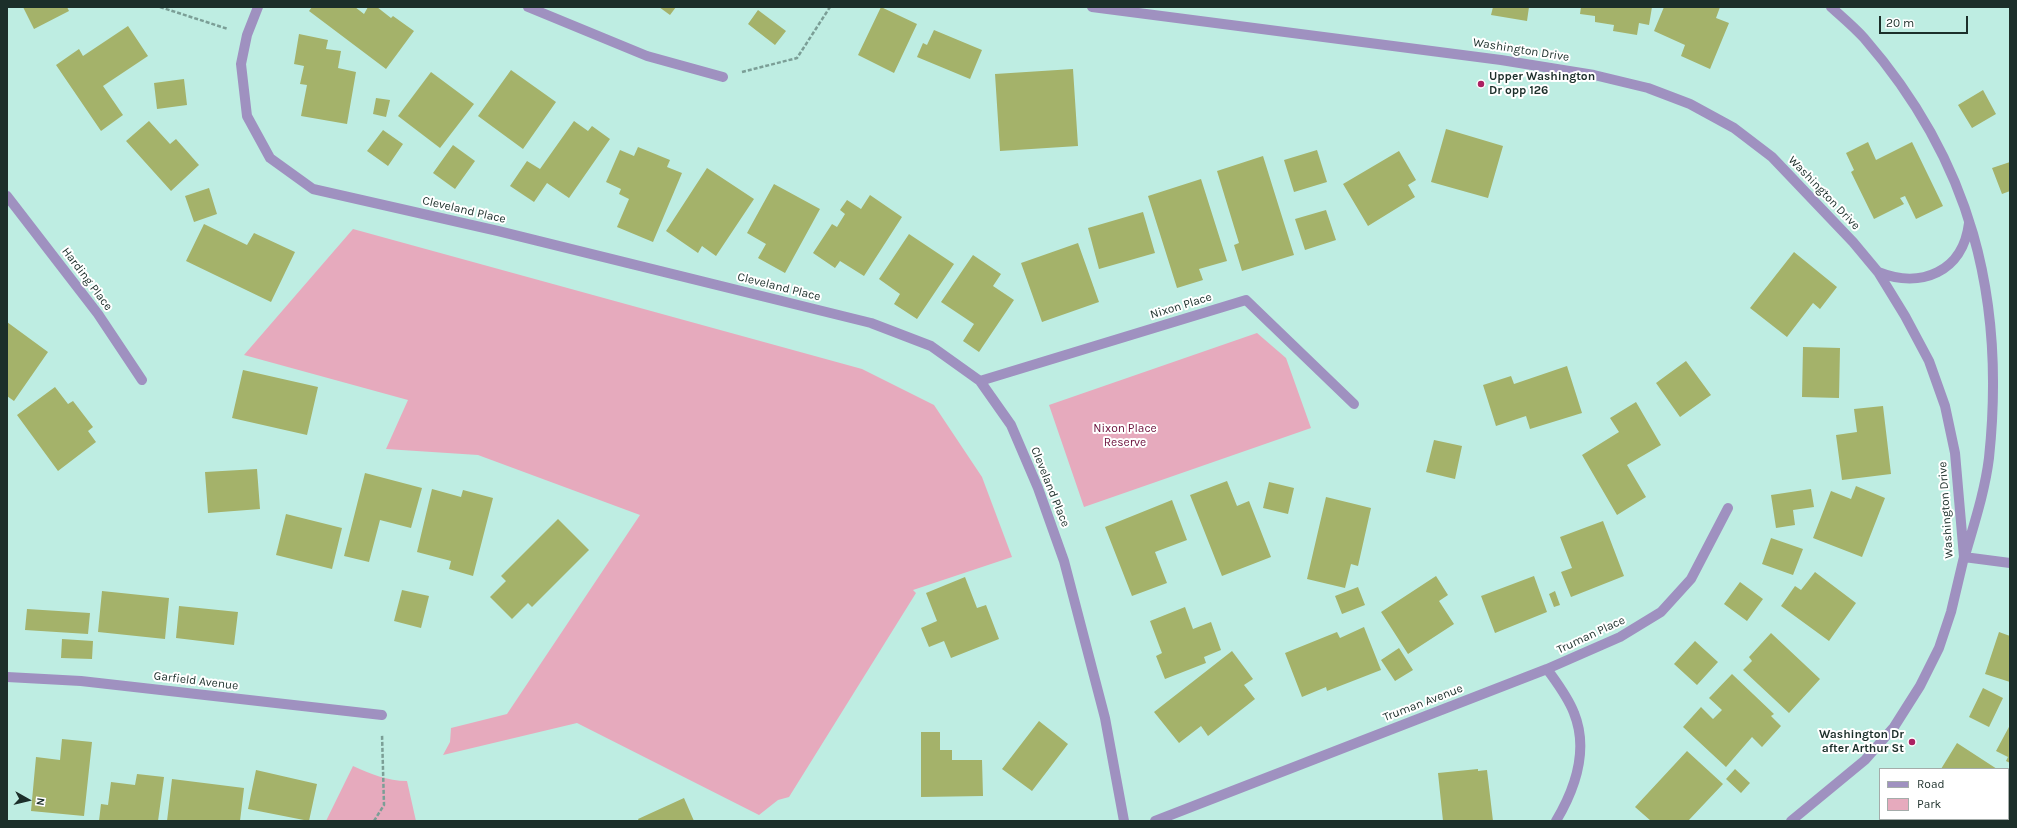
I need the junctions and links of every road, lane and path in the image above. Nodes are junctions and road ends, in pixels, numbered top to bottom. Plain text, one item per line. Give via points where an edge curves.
1 (160, 7) edge
2 (258, 7) edge
3 (528, 7) edge
4 (830, 7) edge
5 (1092, 7) edge
6 (1831, 7) edge
7 (247, 35) junction
8 (723, 77) joint
9 (7, 196) edge
10 (1970, 221) junction
11 (1878, 272) junction
12 (142, 380) dead end
13 (980, 381) junction
14 (1354, 404) dead end
15 (1728, 508) dead end
16 (1964, 557) junction
17 (2010, 563) edge
18 (1547, 669) junction
19 (7, 677) edge
20 (382, 716) joint
21 (374, 821) edge
22 (1124, 821) edge
23 (1155, 821) edge
24 (1556, 821) edge
25 (1791, 821) edge

1 - 7 path
2 - 7 street, Cleveland Place
3 - 8 street via 647,56
4 - 8 path via 798,58
5 - 11 street, Washington Drive via 1502,60 1594,75 1648,88 1690,104 1734,128 1772,158 1848,236
6 - 10 street via 1863,37 1894,75 1942,151
7 - 13 street, Cleveland Place via 242,64 247,116 270,158 313,189 505,233 871,324 931,346
9 - 12 street, Harding Place via 98,314
10 - 11 street via 1960,251 1938,272 1908,280
10 - 16 street via 1988,297 1993,384 1989,459
11 - 16 street, Washington Drive via 1929,361 1945,406 1955,453
13 - 14 street, Nixon Place via 1246,300
13 - 22 street, Cleveland Place via 1011,425 1038,488 1064,561 1105,718
15 - 18 street, Truman Place via 1691,579 1661,612 1620,638
16 - 17 street
16 - 25 street, Washington Drive via 1951,612 1939,648 1920,686 1894,727 1865,760
18 - 23 street, Truman Avenue
18 - 24 street via 1575,713 1579,733 1580,756 1576,778 1570,799
19 - 20 street, Garfield Avenue via 81,681
20 - 21 path via 384,805

